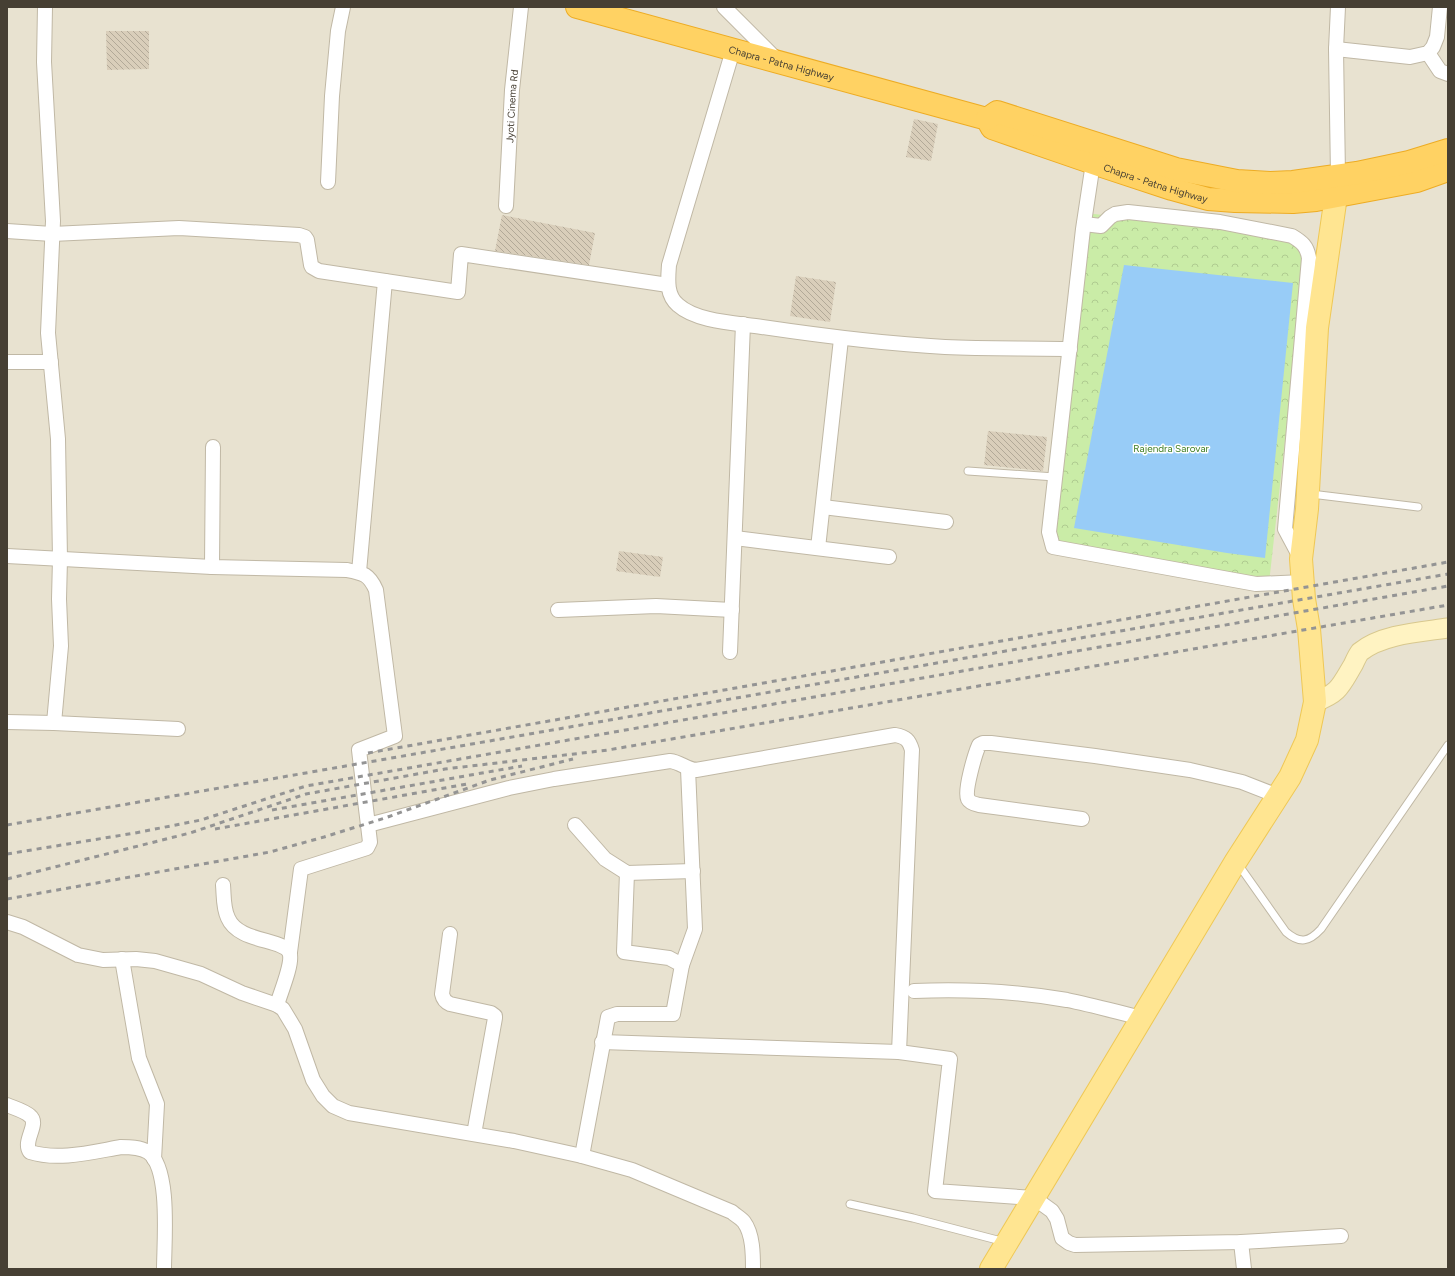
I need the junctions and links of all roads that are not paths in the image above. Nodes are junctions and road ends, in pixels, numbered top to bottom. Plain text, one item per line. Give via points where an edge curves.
1 (45, 7) edge
2 (343, 7) edge
3 (520, 7) edge
4 (577, 7) edge
5 (724, 7) edge
6 (1338, 7) edge
7 (1440, 7) edge
8 (1336, 49) junction
9 (733, 50) junction
10 (1428, 53) junction
11 (779, 62) junction
12 (1448, 74) edge
13 (987, 118) junction
14 (1448, 150) edge
15 (1093, 163) junction
16 (1448, 170) edge
17 (328, 182) dead end
18 (1337, 186) junction
19 (506, 206) dead end
20 (1084, 224) junction
21 (7, 231) edge
22 (52, 234) junction
23 (385, 281) junction
24 (668, 285) junction
25 (743, 324) junction
26 (841, 339) junction
27 (1070, 349) junction
28 (7, 362) edge
29 (51, 362) junction
30 (213, 447) dead end
31 (968, 471) dead end
32 (1055, 477) junction
33 (1308, 494) junction
34 (823, 507) junction
35 (1418, 507) dead end
36 (946, 522) dead end
37 (735, 538) junction
38 (818, 548) junction
39 (7, 556) edge
40 (889, 557) dead end
41 (60, 559) junction
42 (1301, 559) junction
43 (212, 567) junction
44 (359, 572) junction
45 (1303, 582) junction
46 (558, 610) dead end
47 (732, 610) junction
48 (1448, 628) edge
49 (730, 652) dead end
50 (1314, 702) junction
51 (7, 722) edge
52 (54, 723) junction
53 (178, 729) dead end
54 (1448, 746) edge
55 (688, 769) junction
56 (1278, 796) junction
57 (1082, 819) dead end
58 (368, 825) junction
59 (575, 825) dead end
60 (1236, 862) junction
61 (693, 871) junction
62 (627, 873) junction
63 (223, 885) dead end
64 (7, 922) edge
65 (450, 934) dead end
66 (290, 952) junction
67 (122, 959) junction
68 (682, 964) junction
69 (914, 991) dead end
70 (276, 1005) junction
71 (1142, 1018) junction
72 (602, 1042) junction
73 (899, 1052) junction
74 (7, 1105) edge
75 (474, 1134) junction
76 (582, 1156) junction
77 (154, 1159) junction
78 (1034, 1198) junction
79 (850, 1204) dead end
80 (1341, 1236) dead end
81 (1007, 1242) junction
82 (1241, 1242) junction
83 (164, 1269) edge
84 (753, 1269) edge
85 (991, 1269) edge
86 (1244, 1269) edge

1 - 22 street via 44,62
2 - 17 street via 338,31 332,96
3 - 19 street, Jyoti Cinema Rd via 512,90
4 - 9 highway, Chapra - Patna Highway
5 - 11 street
6 - 8 street
7 - 10 street via 1437,37 1434,47
8 - 10 street via 1410,57
8 - 18 street
9 - 11 highway, Chapra - Patna Highway
9 - 24 street via 669,265
10 - 12 street via 1440,71
11 - 13 highway, Chapra - Patna Highway
13 - 15 highway, Chapra - Patna Highway via 992,128
13 - 18 highway, Chapra - Patna Highway via 997,112 1176,169 1237,181
14 - 18 highway, Chapra - Patna Highway via 1357,174
15 - 18 highway, Chapra - Patna Highway via 1208,199 1293,202 1316,200
15 - 20 street
16 - 18 highway, Chapra - Patna Highway via 1417,181
18 - 33 main road via 1317,328
20 - 27 street
20 - 42 street via 1100,226 1115,214 1128,212 1220,222 1292,236 1306,246 1309,258 1285,529
21 - 22 street
22 - 23 street via 179,228 299,235 307,240 314,269
22 - 29 street via 48,333
23 - 24 street via 458,292 461,254
23 - 44 street
24 - 25 street via 677,305 692,314
25 - 26 street
25 - 37 street
26 - 27 street via 946,347
26 - 34 street
27 - 32 street
28 - 29 street
29 - 41 street via 58,439
30 - 43 street
31 - 32 lane
32 - 45 street via 1049,532 1053,547 1256,584
33 - 35 lane
33 - 42 main road
34 - 36 street
34 - 38 street
37 - 38 street
37 - 47 street
38 - 40 street
39 - 41 street
41 - 43 street
41 - 52 street via 61,646
42 - 45 main road
43 - 44 street
44 - 58 street via 367,576 376,590 395,736 359,750
45 - 50 main road
46 - 47 street via 656,606
47 - 49 street
48 - 50 street via 1374,643 1359,653 1341,686 1330,696
50 - 56 main road via 1307,740
51 - 52 street
52 - 53 street
54 - 60 lane via 1321,929 1310,939 1298,940 1286,932
55 - 58 street via 678,762 670,761 554,779 509,788
55 - 61 street
55 - 73 street via 696,770 895,735 903,736 910,741 912,750
56 - 57 street via 1242,782 1190,770 991,743 979,745 967,789 970,802
56 - 60 main road
58 - 66 street via 370,842 367,848 301,869
59 - 62 street via 606,859
60 - 71 main road
61 - 62 street
61 - 68 street via 695,929
62 - 68 street via 624,952 668,958
63 - 66 street via 228,919 238,932 285,947
64 - 67 street via 23,927 78,955 103,960
65 - 75 street via 442,994 444,1001 495,1016
66 - 70 street via 290,960
67 - 70 street via 155,961 201,974
67 - 77 street via 139,1058 157,1104
68 - 72 street via 673,1014 610,1016
69 - 71 street via 981,990 1020,994 1068,1000
70 - 75 street via 283,1009 295,1029 313,1080 333,1106 349,1113
71 - 78 main road
72 - 73 street
72 - 76 street
73 - 78 street via 950,1059 934,1191
74 - 77 street via 29,1114 33,1119 27,1147 30,1152 68,1155 129,1147 147,1152
75 - 76 street
76 - 84 street via 632,1170 732,1212 744,1222 749,1232
77 - 83 street via 159,1167 165,1206
78 - 81 main road
78 - 82 street via 1052,1211 1062,1238 1069,1243
79 - 81 lane
80 - 82 street
81 - 85 main road
82 - 86 street

